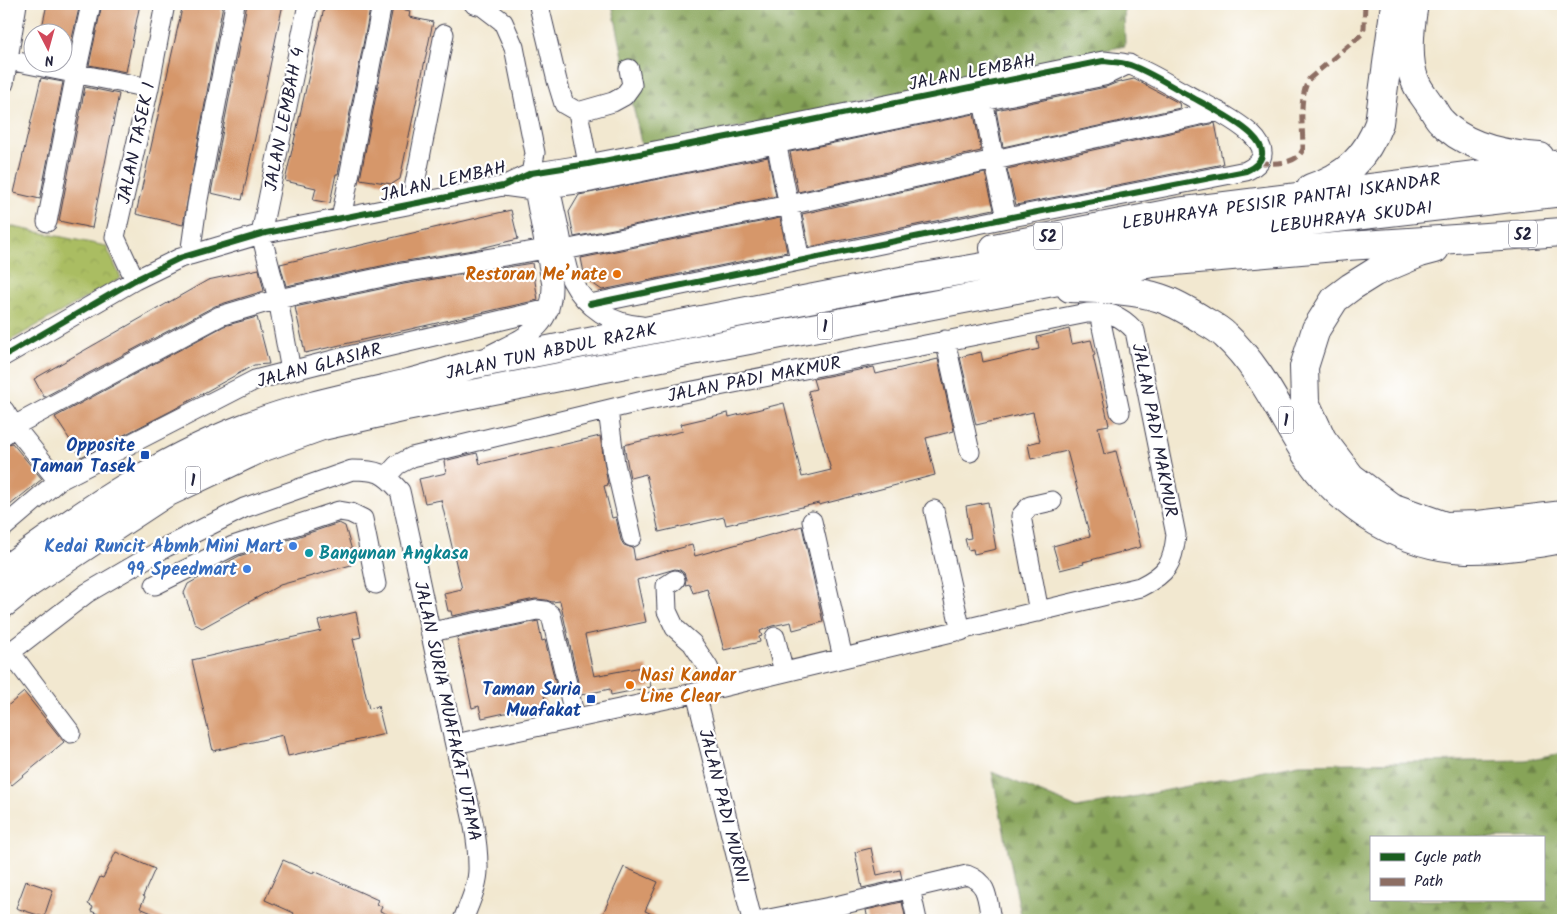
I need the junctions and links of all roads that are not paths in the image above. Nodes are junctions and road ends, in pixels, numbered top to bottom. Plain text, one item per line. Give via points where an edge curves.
1 (17, 4) edge
2 (91, 4) edge
3 (165, 4) edge
4 (235, 4) edge
5 (308, 4) edge
6 (382, 4) edge
7 (474, 4) edge
8 (1395, 4) edge
9 (1414, 4) edge
10 (539, 6) dead end
11 (444, 34) dead end
12 (630, 69) dead end
13 (5, 70) edge
14 (76, 72) junction
15 (149, 88) junction
16 (982, 94) junction
17 (1218, 111) junction
18 (578, 112) junction
19 (775, 136) junction
20 (1563, 158) edge
21 (994, 160) junction
22 (588, 164) junction
23 (1563, 164) edge
24 (540, 180) junction
25 (1563, 192) edge
26 (1274, 199) junction
27 (411, 204) junction
28 (789, 205) junction
29 (1007, 218) junction
30 (341, 219) junction
31 (47, 222) dead end
32 (1563, 232) edge
33 (261, 234) junction
34 (1483, 237) junction
35 (1138, 241) joint
36 (555, 250) junction
37 (190, 255) junction
38 (800, 260) junction
39 (135, 280) junction
40 (1011, 291) junction
41 (827, 297) junction
42 (278, 299) junction
43 (590, 304) junction
44 (550, 309) junction
45 (1099, 313) junction
46 (664, 327) junction
47 (945, 340) junction
48 (4, 356) edge
49 (470, 365) junction
50 (292, 370) junction
51 (4, 410) edge
52 (608, 410) junction
53 (1120, 412) dead end
54 (9, 431) edge
55 (970, 452) dead end
56 (387, 476) junction
57 (58, 481) junction
58 (1052, 501) dead end
59 (934, 510) dead end
60 (1563, 515) edge
61 (812, 521) dead end
62 (4, 527) edge
63 (632, 537) dead end
64 (1563, 539) edge
65 (4, 571) edge
66 (675, 580) dead end
67 (376, 584) dead end
68 (155, 585) dead end
69 (4, 603) edge
70 (1038, 612) junction
71 (961, 631) junction
72 (431, 632) junction
73 (775, 637) dead end
74 (7, 654) edge
75 (843, 658) junction
76 (784, 672) junction
77 (718, 688) junction
78 (696, 693) junction
79 (575, 718) junction
80 (71, 733) dead end
81 (457, 753) junction
82 (910, 888) junction
83 (842, 913) edge
84 (463, 920) edge
85 (752, 920) edge
86 (764, 920) edge
87 (918, 920) edge
88 (991, 920) edge

1 - 13 street
2 - 14 street
3 - 15 street, JALAN TASEK 1
4 - 37 street
5 - 33 street, JALAN LEMBAH 4
6 - 30 street
7 - 24 street via 482,6 503,22 514,47
8 - 26 highway via 1379,123 1373,139 1342,174
9 - 20 highway via 1410,34 1412,70 1416,84 1442,121 1466,139 1492,149 1524,156
10 - 18 street via 564,104
11 - 27 street
12 - 18 street via 632,85 624,96
13 - 14 street
14 - 15 street
14 - 31 street
15 - 39 street, JALAN TASEK 1 via 115,237
16 - 17 street, JALAN LEMBAH via 1104,76 1129,64
16 - 19 street, JALAN LEMBAH
16 - 21 street
17 - 21 street
17 - 29 street, JALAN LEMBAH via 1242,126 1260,144 1262,157 1255,167
18 - 22 street
19 - 22 street, JALAN LEMBAH
19 - 24 street, JALAN LEMBAH via 591,182
19 - 28 street
21 - 28 street
21 - 29 street
22 - 24 street, JALAN LEMBAH
23 - 26 highway, LEBUHRAYA PESISIR PANTAI ISKANDAR / 52
24 - 27 street, JALAN LEMBAH
24 - 36 street
25 - 35 highway, LEBUHRAYA SKUDAI / 1
26 - 41 highway, LEBUHRAYA PESISIR PANTAI ISKANDAR / 52 via 1177,212 1044,237 900,269
27 - 30 street, JALAN LEMBAH
28 - 36 street
28 - 38 street
29 - 38 street, JALAN LEMBAH
30 - 33 street, JALAN LEMBAH
32 - 34 highway, 52
33 - 37 street, JALAN LEMBAH
33 - 42 street
34 - 40 highway, 52 via 1152,263
34 - 60 highway via 1420,253 1375,272 1335,299 1316,328 1304,367 1305,402 1322,439 1351,477 1391,507 1445,526
35 - 41 highway, JALAN TUN ABDUL RAZAK / 1 via 916,278
36 - 42 street via 402,272
36 - 43 street via 571,280
36 - 44 street
37 - 39 street, JALAN LEMBAH
38 - 43 street, JALAN LEMBAH
39 - 48 street, JALAN LEMBAH
40 - 64 highway, 1 via 1055,287 1139,294 1159,298 1197,316 1225,335 1252,366 1308,457 1331,486 1359,511 1394,531 1426,542 1464,548 1504,548
40 - 69 highway, JALAN TUN ABDUL RAZAK / 1 via 322,426 261,448 164,494
41 - 46 highway, JALAN TUN ABDUL RAZAK / 1
42 - 50 street
42 - 54 street via 220,316
43 - 46 street via 614,321
44 - 49 street via 541,325
44 - 50 street, JALAN GLASIAR
45 - 47 street, JALAN PADI MAKMUR
45 - 53 street
45 - 70 street, JALAN PADI MAKMUR via 1116,315 1135,331 1176,535 1174,553 1168,568 1156,580 1140,587
46 - 49 highway, JALAN TUN ABDUL RAZAK / 1
47 - 52 street, JALAN PADI MAKMUR
47 - 55 street
49 - 65 highway, JALAN TUN ABDUL RAZAK / 1 via 320,403 245,427 193,450 131,484
50 - 57 street, JALAN GLASIAR via 255,380
51 - 54 street
52 - 56 street, JALAN PADI MAKMUR via 412,457 397,465
52 - 63 street via 614,464
54 - 57 street
56 - 72 street, JALAN SURIA MUAFAKAT UTAMA via 400,491
56 - 74 street via 371,470 352,470 244,508 166,546 87,593
57 - 62 street, JALAN GLASIAR
58 - 70 street via 1030,506 1021,516
59 - 71 street
61 - 75 street
66 - 77 street via 666,586 667,611 675,628 692,643 708,667
67 - 68 street via 363,519 339,511 233,546
70 - 71 street, JALAN PADI MAKMUR
71 - 75 street, JALAN PADI MAKMUR
72 - 79 street via 537,610 546,611 551,615 556,632
72 - 81 street, JALAN SURIA MUAFAKAT UTAMA
73 - 76 street
74 - 80 street
75 - 76 street, JALAN PADI MAKMUR
76 - 77 street, JALAN PADI MAKMUR
77 - 78 street, JALAN PADI MAKMUR
78 - 79 street, JALAN PADI MAKMUR
78 - 85 street, JALAN PADI MURNI
79 - 81 street, JALAN PADI MAKMUR
81 - 84 street, JALAN SURIA MUAFAKAT UTAMA via 470,805 479,868
82 - 83 street
82 - 87 street
82 - 88 street via 968,875 976,878 982,884
83 - 86 street

